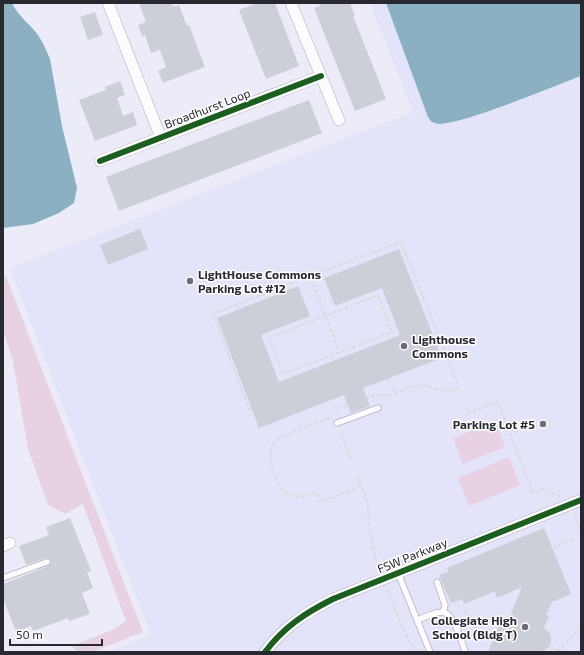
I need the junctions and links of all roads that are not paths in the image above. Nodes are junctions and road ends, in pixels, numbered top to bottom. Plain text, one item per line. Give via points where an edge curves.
1 (108, 3) edge
2 (292, 3) edge
3 (321, 76) junction
4 (339, 120) dead end
5 (161, 138) junction
6 (100, 161) dead end
7 (378, 408) dead end
8 (337, 424) dead end
9 (581, 500) edge
10 (47, 562) dead end
11 (398, 573) junction
12 (3, 578) edge
13 (436, 582) dead end
14 (443, 612) junction
15 (417, 620) junction
16 (265, 652) edge
17 (430, 652) edge
18 (466, 652) edge

1 - 5 street
2 - 3 street
3 - 4 street
3 - 5 street, Broadhurst Loop
5 - 6 street, Broadhurst Loop
7 - 8 lane
9 - 11 street, FSW Parkway
10 - 12 lane
11 - 15 lane
11 - 16 street, FSW Parkway via 333,599 303,616 280,635
13 - 14 lane via 445,605
14 - 15 lane
14 - 18 lane via 454,623
15 - 17 lane

